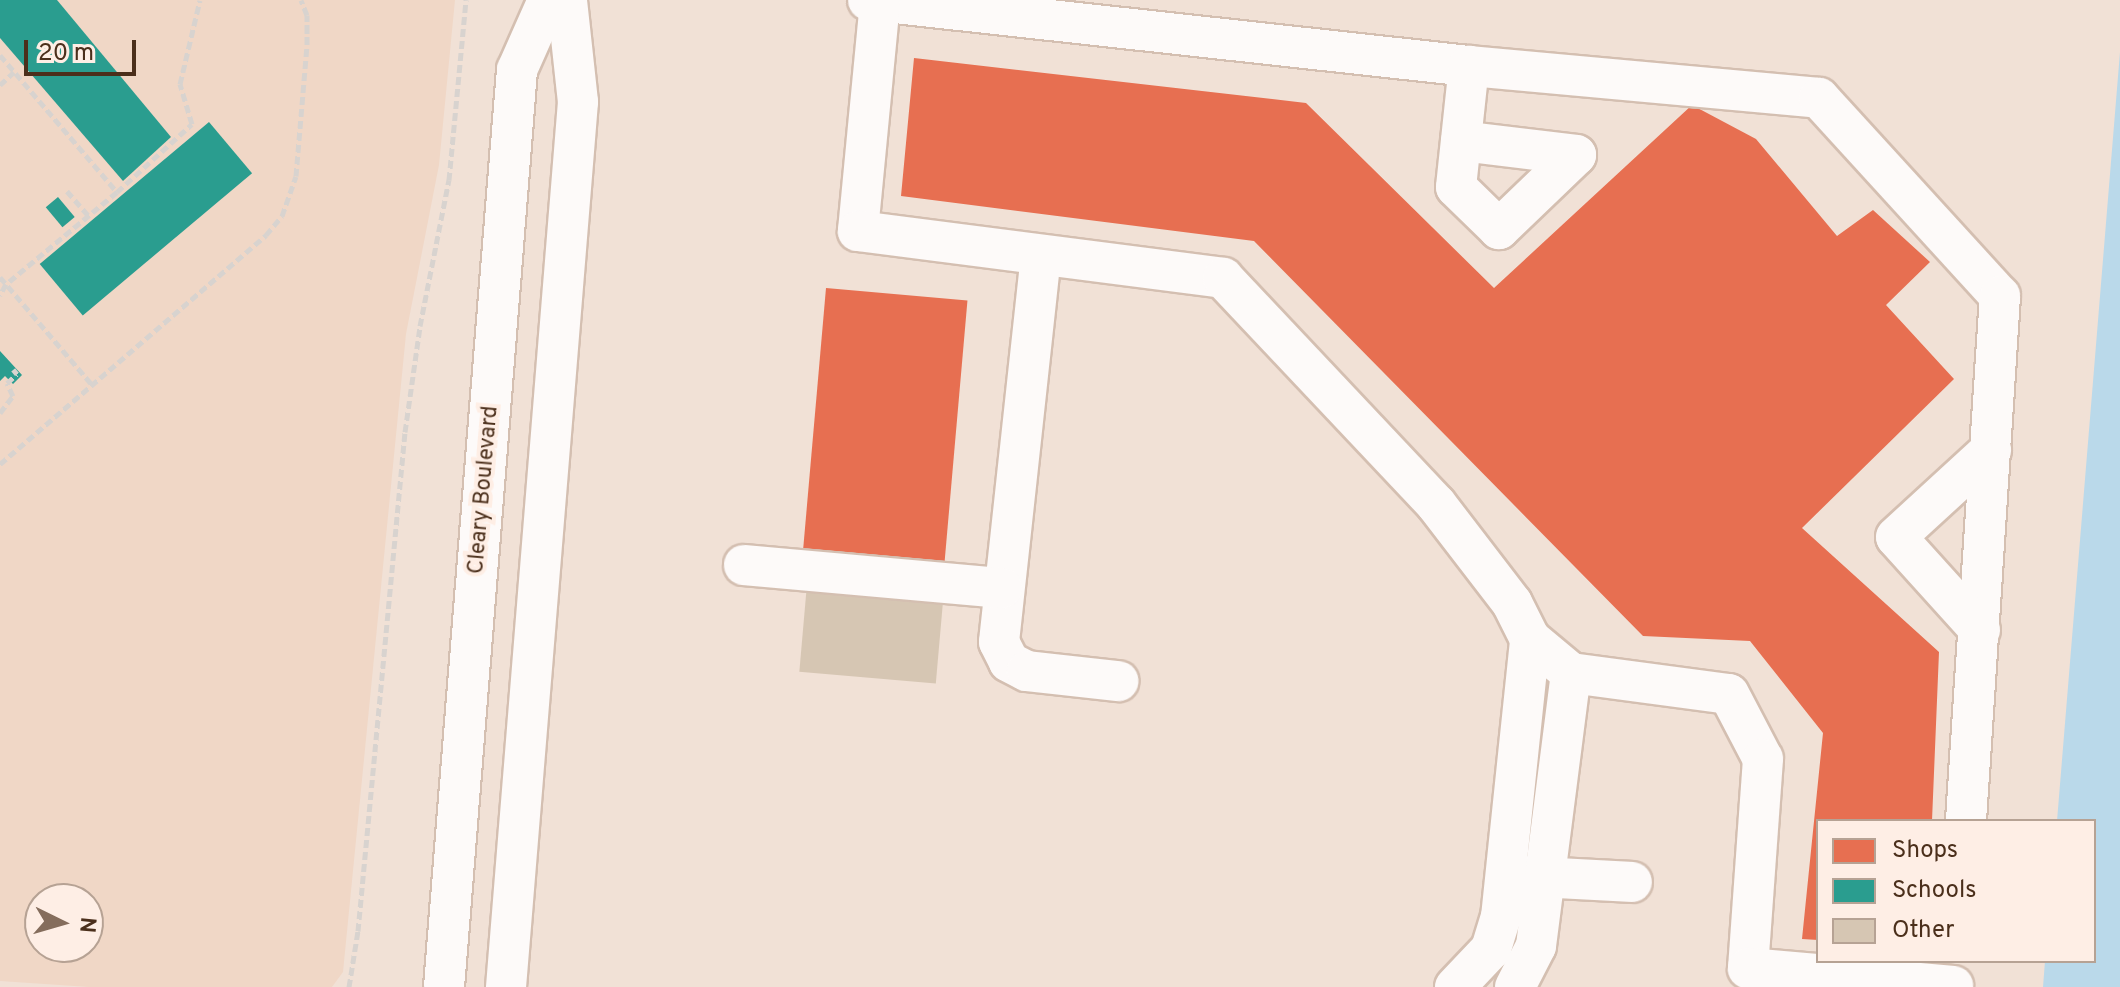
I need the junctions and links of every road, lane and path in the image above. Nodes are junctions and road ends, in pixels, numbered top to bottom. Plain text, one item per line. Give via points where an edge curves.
1 (200, 0) edge
2 (301, 0) edge
3 (466, 0) edge
4 (548, 0) edge
5 (567, 0) edge
6 (874, 1) edge
7 (0, 55) edge
8 (1469, 66) junction
9 (14, 72) junction
10 (0, 85) edge
11 (1461, 141) dead end
12 (67, 191) dead end
13 (117, 192) junction
14 (88, 215) junction
15 (1041, 255) junction
16 (0, 277) edge
17 (6, 284) junction
18 (0, 295) edge
19 (13, 369) dead end
20 (100, 370) dead end
21 (105, 376) junction
22 (93, 386) junction
23 (0, 413) edge
24 (1991, 450) junction
25 (0, 464) edge
26 (744, 565) dead end
27 (1002, 588) junction
28 (1980, 630) junction
29 (1530, 639) junction
30 (1571, 673) junction
31 (1118, 681) dead end
32 (1966, 819) edge
33 (1505, 874) junction
34 (1546, 878) junction
35 (1632, 882) dead end
36 (1954, 978) edge
37 (349, 987) edge
38 (444, 987) edge
39 (506, 987) edge
40 (1455, 987) edge
41 (1515, 987) edge

1 - 13 path via 180,84 192,124
2 - 21 path via 307,45 297,161 282,216
3 - 37 path via 449,180 405,432
4 - 38 street, Cleary Boulevard via 517,70
5 - 39 street via 578,102
6 - 8 street
6 - 15 street via 858,231
7 - 9 path
8 - 11 street
8 - 24 street via 1819,98 2000,296
9 - 10 path
9 - 13 path
12 - 14 path
13 - 14 path
14 - 17 path
15 - 27 street
15 - 29 street via 1223,278 1436,504 1512,603
16 - 17 path
17 - 18 path
17 - 22 path
19 - 23 path via 17,374 7,383 13,396
20 - 21 path
21 - 22 path
22 - 25 path
24 - 28 street
24 - 28 street via 1896,537
26 - 27 street
27 - 31 street via 999,642 1009,662 1027,671
28 - 32 street
29 - 30 street
29 - 33 street
30 - 34 street
30 - 36 street via 1729,694 1763,759 1748,968
33 - 34 street
33 - 40 street via 1491,949
34 - 35 street
34 - 41 street via 1536,946

